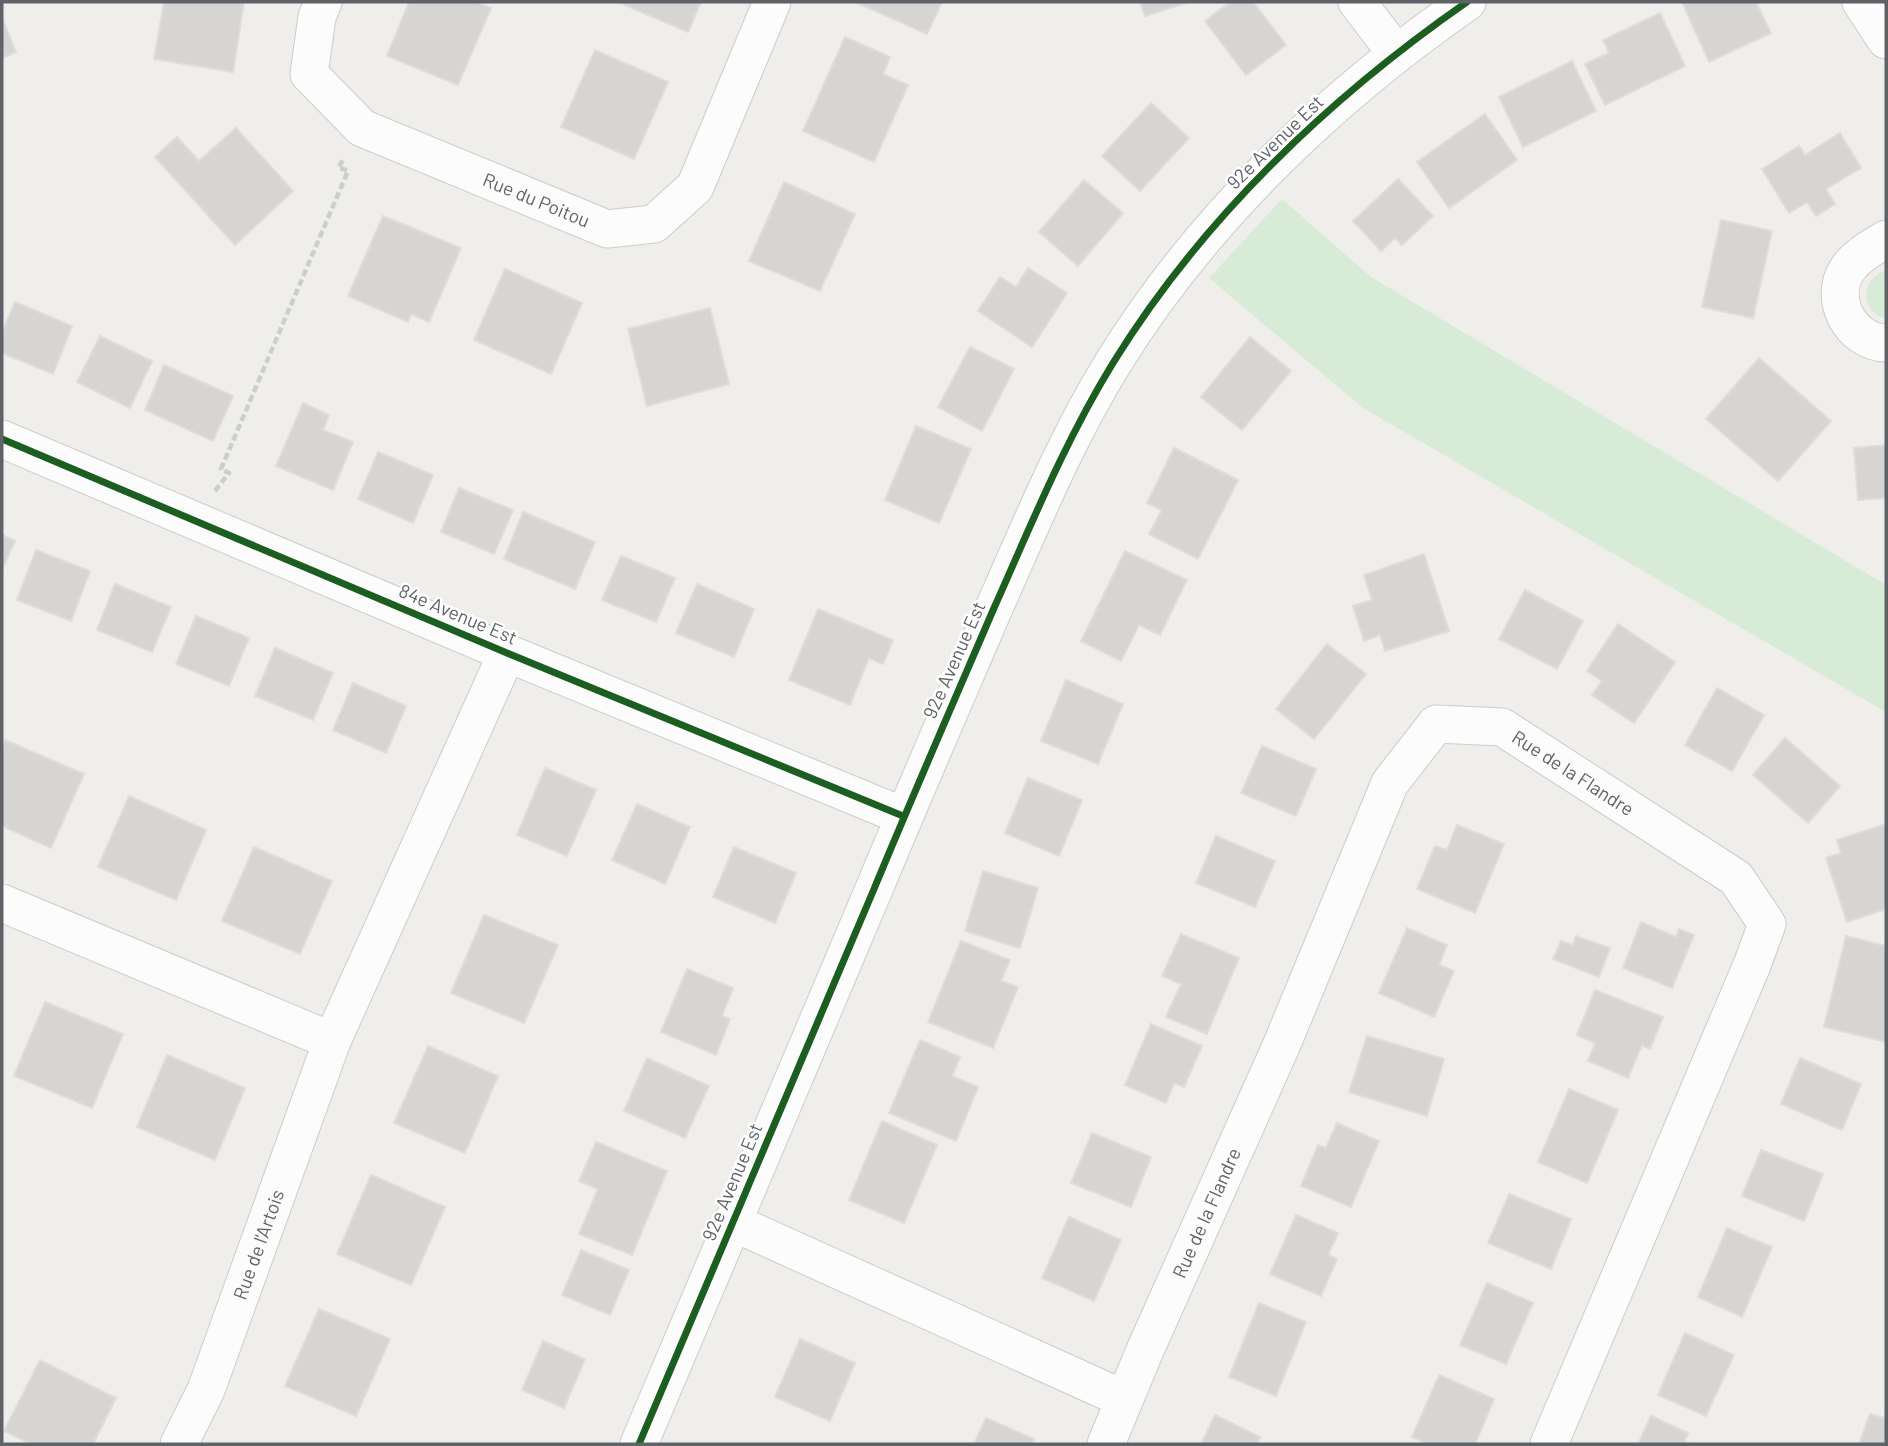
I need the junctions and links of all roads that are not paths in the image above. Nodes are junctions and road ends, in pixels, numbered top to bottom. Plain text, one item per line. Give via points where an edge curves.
1 (323, 2) edge
2 (772, 2) edge
3 (1357, 2) edge
4 (1467, 2) edge
5 (1861, 2) edge
6 (1886, 40) edge
7 (1396, 54) junction
8 (1886, 239) edge
9 (1886, 343) edge
10 (2, 439) edge
11 (508, 653) junction
12 (903, 816) junction
13 (2, 903) edge
14 (332, 1041) junction
15 (732, 1222) junction
16 (1124, 1399) junction
17 (179, 1444) edge
18 (639, 1444) edge
19 (1106, 1444) edge
20 (1549, 1444) edge

1 - 2 street, Rue du Poitou via 309,74 362,128 607,229 654,225 695,187
3 - 7 street
4 - 7 street, 92e Avenue Est
5 - 6 street
7 - 12 street, 92e Avenue Est via 1291,146 1234,204 1180,268 1119,353 1038,506
8 - 9 street via 1847,270 1841,298 1853,330 1862,338
10 - 11 street, 84e Avenue Est
11 - 12 street, 84e Avenue Est
11 - 14 street, Rue de l'Artois
12 - 15 street, 92e Avenue Est
13 - 14 street
14 - 17 street, Rue de l'Artois via 206,1390
15 - 16 street
15 - 18 street, 92e Avenue Est
16 - 19 street, Rue de la Flandre
16 - 20 street, Rue de la Flandre via 1282,1044 1390,783 1436,724 1502,727 1736,878 1767,924

